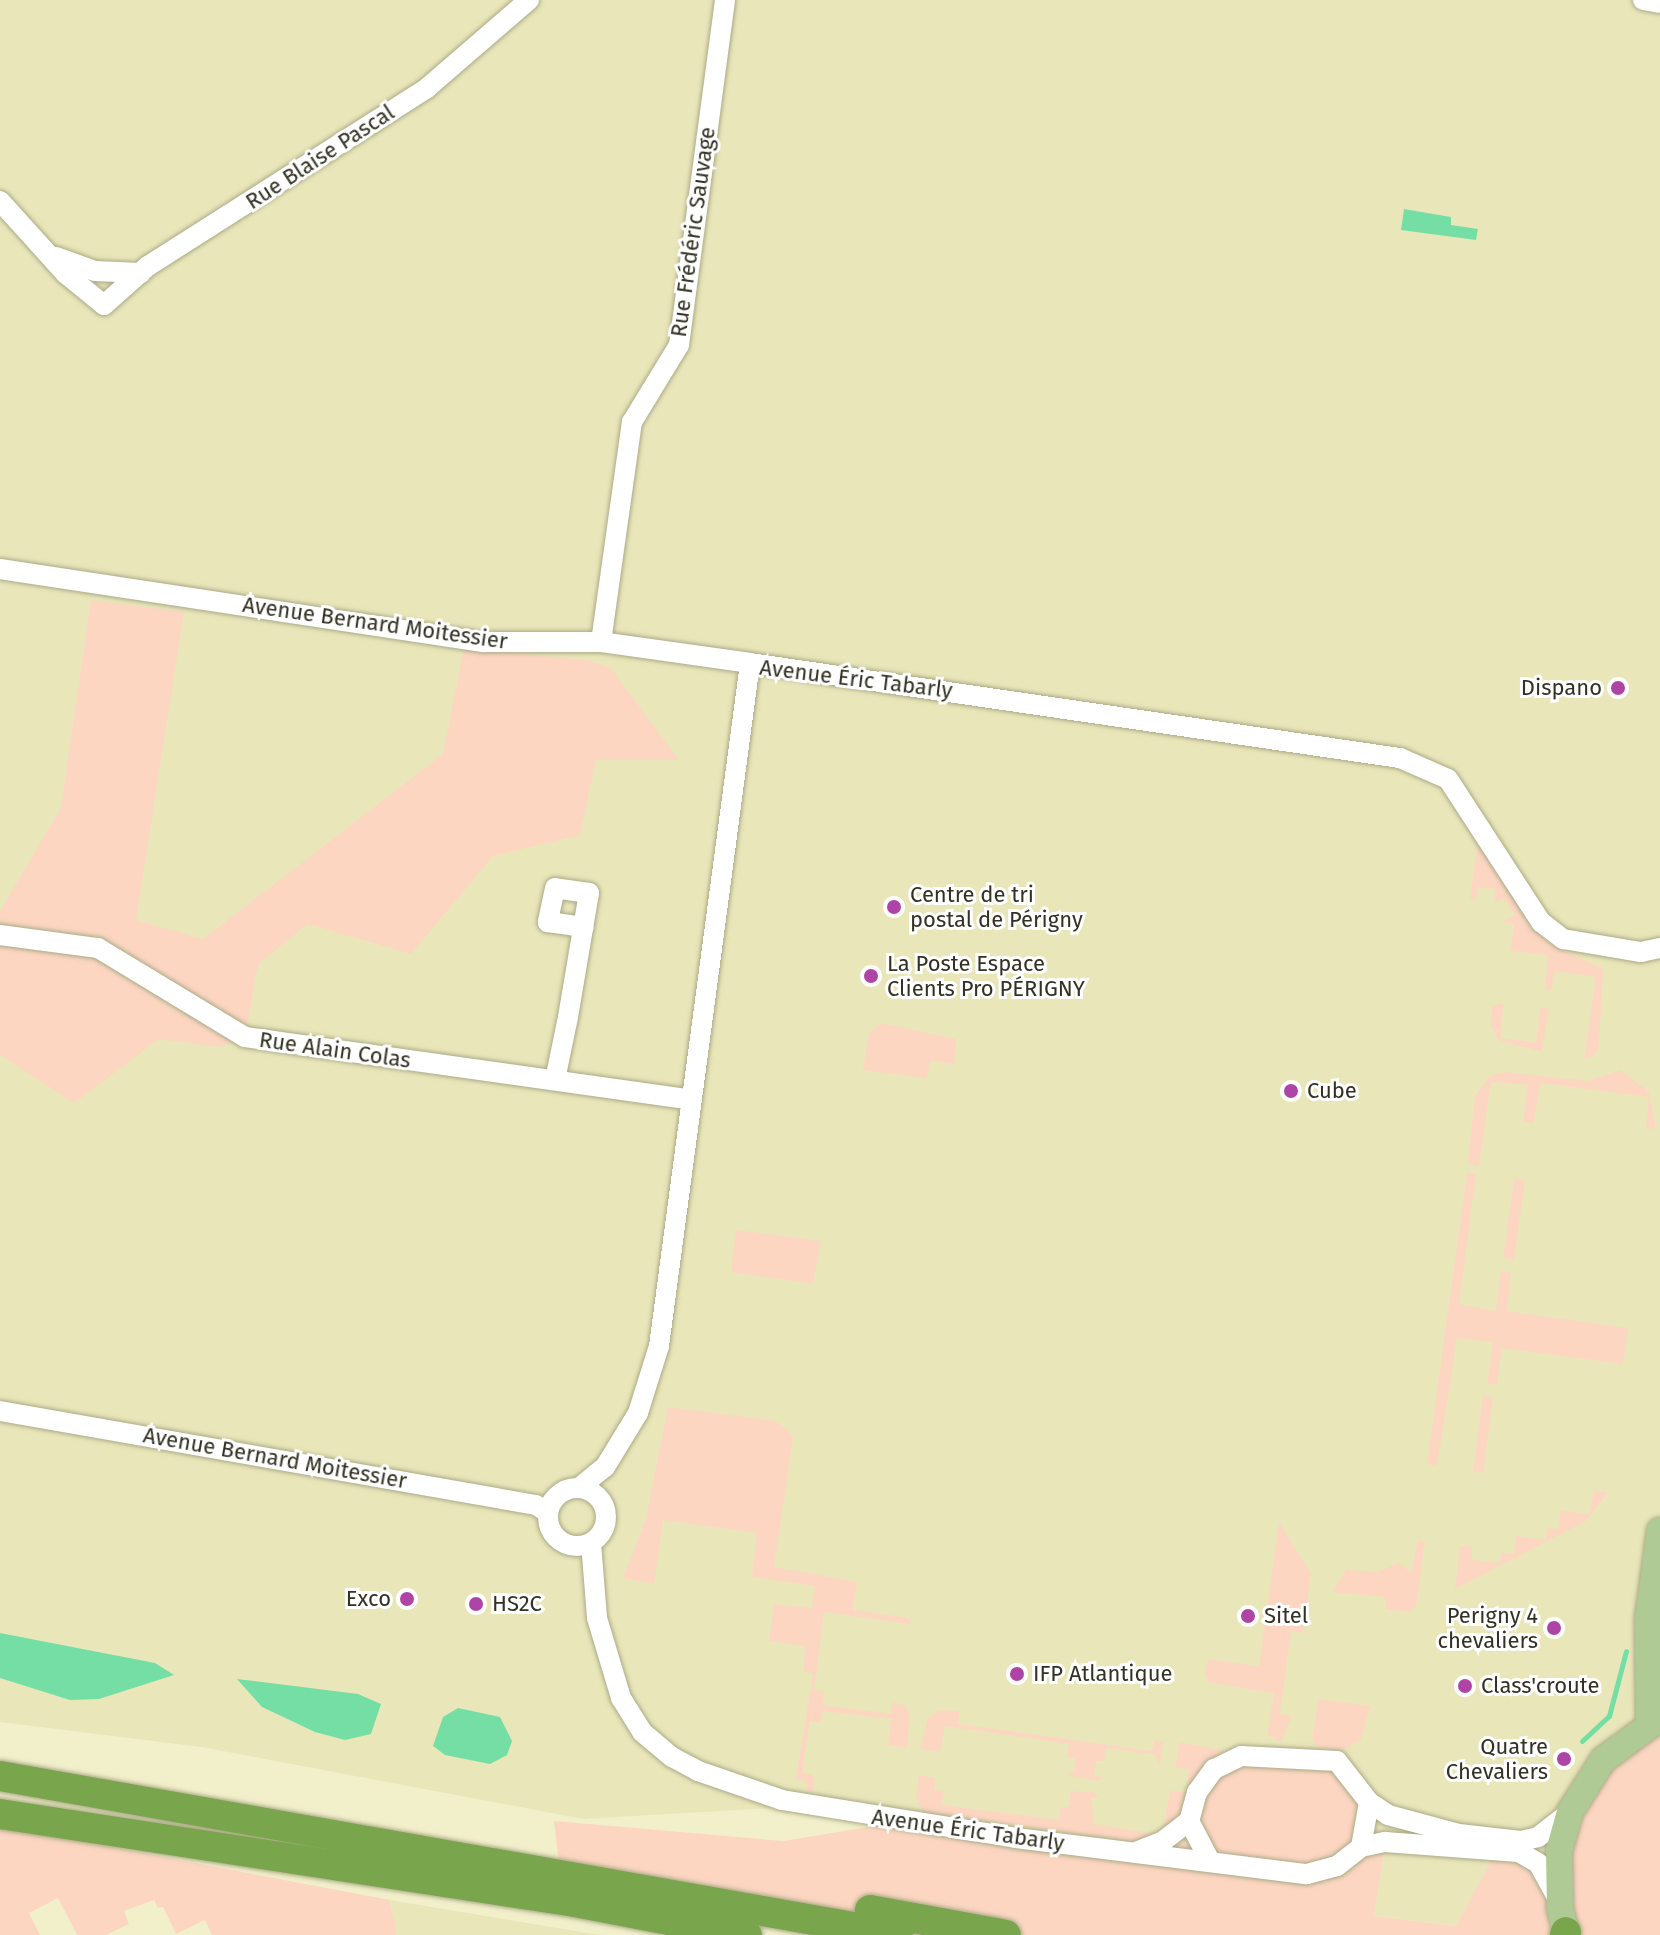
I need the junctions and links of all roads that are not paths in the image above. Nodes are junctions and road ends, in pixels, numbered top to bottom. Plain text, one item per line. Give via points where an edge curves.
1 (529, 0) edge
2 (725, 0) edge
3 (1643, 0) edge
4 (1660, 3) edge
5 (0, 201) edge
6 (42, 248) junction
7 (141, 273) junction
8 (0, 569) edge
9 (601, 642) junction
10 (750, 663) junction
11 (584, 927) dead end
12 (0, 935) edge
13 (1650, 950) edge
14 (1660, 963) edge
15 (555, 1080) junction
16 (692, 1100) junction
17 (0, 1411) edge
18 (605, 1467) junction
19 (580, 1487) junction
20 (602, 1500) junction
21 (548, 1513) junction
22 (1660, 1531) edge
23 (591, 1543) junction
24 (569, 1545) junction
25 (591, 1586) junction
26 (1655, 1720) edge
27 (0, 1776) edge
28 (1369, 1802) junction
29 (1570, 1812) junction
30 (0, 1814) edge
31 (1189, 1821) junction
32 (1361, 1847) junction
33 (1135, 1853) junction
34 (1210, 1861) junction
35 (560, 1873) junction
36 (1565, 1928) edge
37 (747, 1935) edge
38 (898, 1935) edge
39 (1006, 1935) edge

1 - 7 street, Rue Blaise Pascal via 427,88
2 - 9 street, Rue Frédéric Sauvage via 679,345 632,422
3 - 4 street
5 - 6 street
6 - 7 street via 66,263 95,271
6 - 7 street, Rue Blaise Pascal via 104,305
8 - 9 street, Avenue Bernard Moitessier via 485,642
9 - 10 street, Avenue Bernard Moitessier
10 - 13 street, Avenue Éric Tabarly via 1400,758 1448,779 1541,922 1563,939
10 - 16 street, Avenue Éric Tabarly
11 - 15 street
12 - 15 street, Rue Alain Colas via 98,948 245,1037
13 - 14 street, Avenue Éric Tabarly
15 - 16 street, Rue Alain Colas
16 - 18 street, Avenue Éric Tabarly via 659,1346 638,1413
17 - 21 street, Avenue Bernard Moitessier via 536,1505
18 - 19 street, Avenue Éric Tabarly
18 - 20 street, Avenue Éric Tabarly
19 - 20 street
19 - 21 street via 563,1491
20 - 23 street via 607,1519
21 - 24 street via 555,1536
22 - 26 main road via 1648,1619
23 - 24 street
23 - 25 street, Avenue Éric Tabarly
24 - 25 street, Avenue Éric Tabarly
25 - 33 street, Avenue Éric Tabarly via 621,1698 642,1732 698,1771 808,1806
26 - 29 main road via 1591,1773
27 - 35 highway
28 - 29 street via 1388,1815 1459,1834 1521,1841 1538,1837
28 - 31 street via 1337,1761 1241,1756 1214,1769 1197,1792
28 - 32 street
29 - 36 main road via 1559,1851
30 - 37 highway via 575,1902
31 - 33 street via 1162,1842
31 - 34 street
32 - 34 street, Avenue Éric Tabarly via 1337,1866 1307,1874
32 - 36 street via 1385,1842 1519,1852 1549,1877
33 - 34 street, Avenue Éric Tabarly
35 - 38 highway
35 - 39 highway via 618,1872

